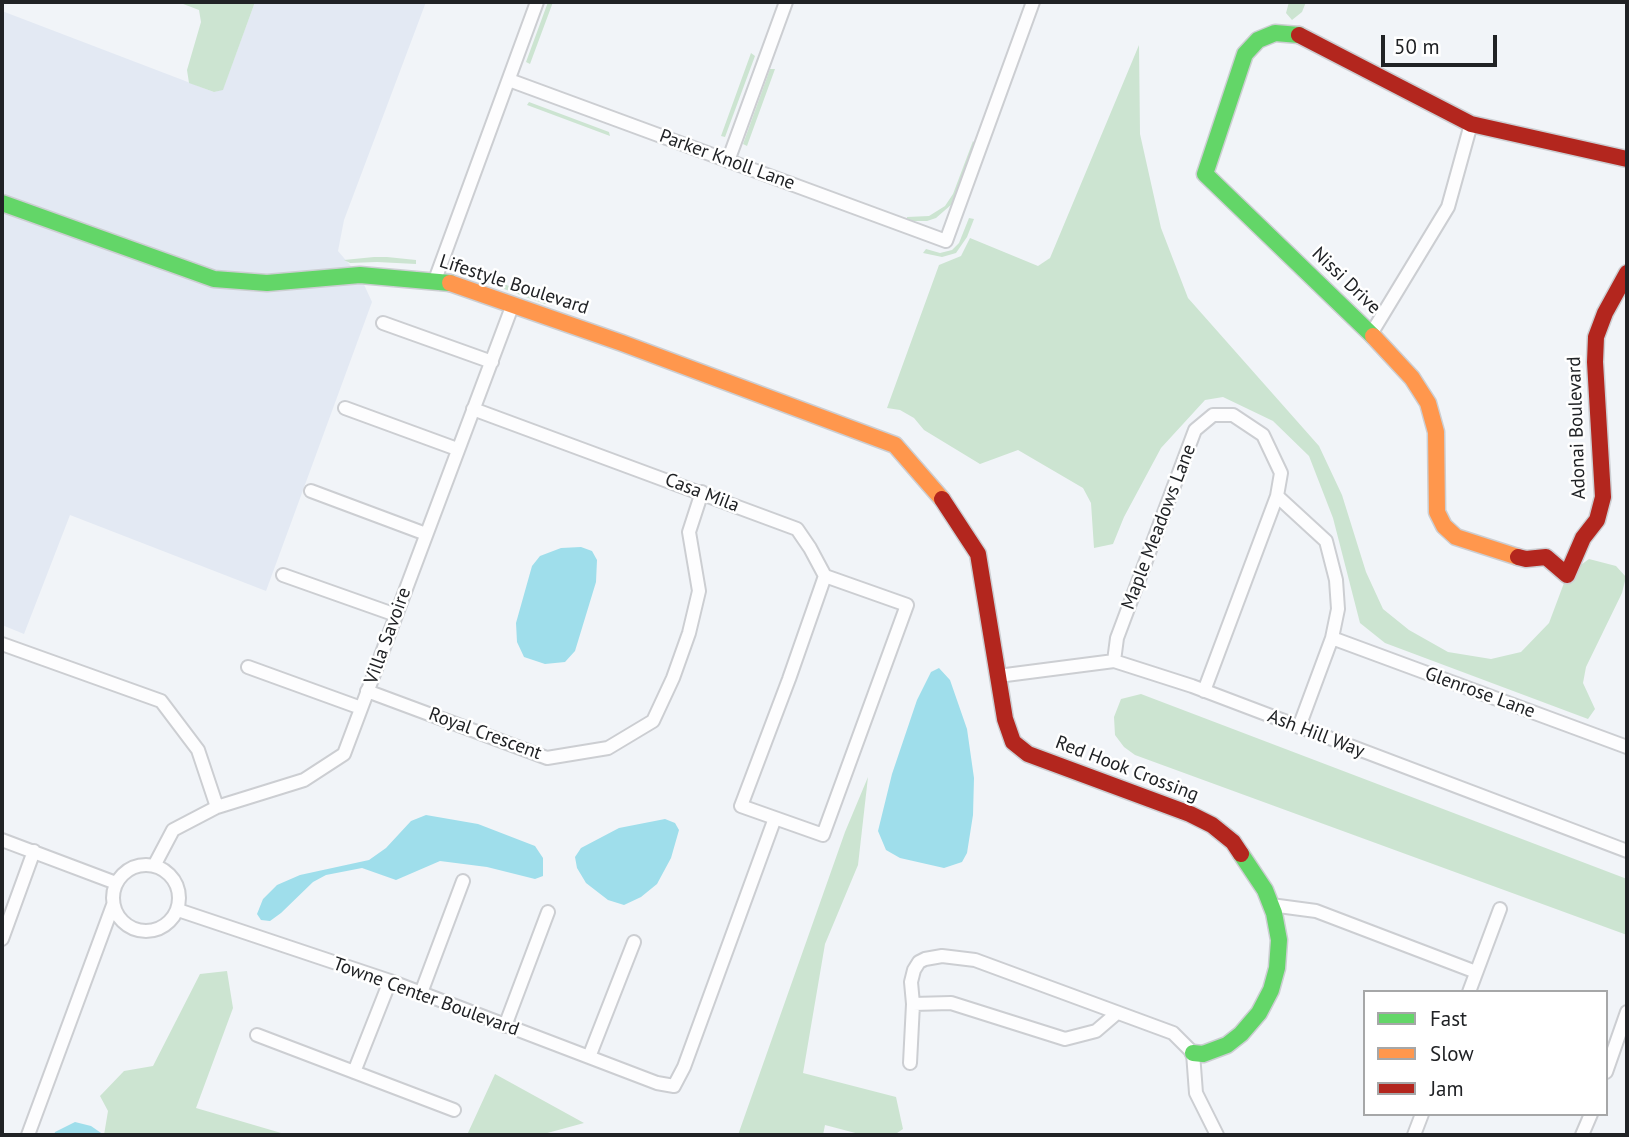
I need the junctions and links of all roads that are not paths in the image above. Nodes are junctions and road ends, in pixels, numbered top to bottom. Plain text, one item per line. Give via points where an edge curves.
1 (537, 2) edge
2 (786, 2) edge
3 (1033, 2) edge
4 (509, 80) junction
5 (1471, 124) junction
6 (1627, 159) edge
7 (728, 160) junction
8 (2, 203) edge
9 (1627, 274) edge
10 (435, 280) junction
11 (513, 304) junction
12 (383, 323) dead end
13 (1371, 334) junction
14 (492, 362) junction
15 (345, 408) dead end
16 (473, 409) junction
17 (457, 449) junction
18 (311, 491) dead end
19 (702, 492) junction
20 (1277, 496) junction
21 (426, 534) junction
22 (1526, 559) joint
23 (283, 575) dead end
24 (825, 576) junction
25 (396, 615) junction
26 (1332, 638) junction
27 (2, 643) edge
28 (1114, 661) junction
29 (248, 667) dead end
30 (998, 676) junction
31 (367, 691) junction
32 (1204, 691) junction
33 (361, 708) junction
34 (1298, 727) junction
35 (1627, 747) edge
36 (217, 807) junction
37 (775, 818) junction
38 (2, 839) edge
39 (34, 851) junction
40 (1627, 851) edge
41 (154, 866) junction
42 (463, 881) dead end
43 (116, 883) junction
44 (113, 905) junction
45 (1271, 905) junction
46 (178, 909) junction
47 (1500, 909) dead end
48 (548, 912) dead end
49 (2, 939) edge
50 (634, 942) dead end
51 (1476, 972) junction
52 (390, 981) junction
53 (1470, 990) edge
54 (421, 993) junction
55 (913, 1004) junction
56 (1627, 1012) edge
57 (1117, 1013) junction
58 (505, 1026) junction
59 (257, 1035) dead end
60 (1193, 1053) junction
61 (589, 1057) junction
62 (910, 1063) dead end
63 (1608, 1066) edge
64 (354, 1072) junction
65 (454, 1110) dead end
66 (1421, 1116) edge
67 (1590, 1116) edge
68 (28, 1135) edge
69 (1217, 1135) edge
70 (1414, 1135) edge
71 (1583, 1135) edge

1 - 4 street
2 - 7 street
3 - 7 street, Parker Knoll Lane via 946,241
4 - 7 street, Parker Knoll Lane
4 - 10 street
5 - 6 street
5 - 13 street via 1448,207
5 - 13 street, Nissi Drive via 1296,33 1275,33 1258,40 1245,54 1205,174
8 - 10 street, Lifestyle Boulevard via 214,279 267,283 360,275
9 - 22 street, Adonai Boulevard via 1596,337 1602,497 1597,520 1583,538 1567,576 1546,557
10 - 11 street, Lifestyle Boulevard
11 - 14 street, Villa Savoire
11 - 30 street, Lifestyle Boulevard via 895,445 940,495 978,554
12 - 14 street
13 - 22 street, Nissi Drive via 1412,378 1428,403 1436,432 1437,512 1444,526 1456,537
14 - 16 street, Villa Savoire
15 - 17 street
16 - 17 street, Villa Savoire
16 - 19 street, Casa Mila
17 - 21 street, Villa Savoire
18 - 21 street
19 - 24 street, Casa Mila via 797,529
19 - 31 street, Royal Crescent via 690,532 699,591 673,678 653,721 608,748 547,758
20 - 26 street via 1326,541 1338,610
20 - 28 street, Maple Meadows Lane via 1281,473 1263,435 1233,415 1213,415 1195,430 1117,638
20 - 32 street
21 - 25 street, Villa Savoire
23 - 25 street
24 - 37 street via 741,806
24 - 37 street via 907,606 823,835
25 - 31 street, Villa Savoire
26 - 34 street
26 - 35 street, Glenrose Lane
27 - 36 street via 161,701 198,750
28 - 30 street, Ash Hill Way
28 - 32 street, Ash Hill Way
29 - 33 street
30 - 45 street, Red Hook Crossing via 1013,742 1028,754 1212,825 1233,842
31 - 33 street, Villa Savoire
32 - 34 street, Ash Hill Way
33 - 36 street, Villa Savoire via 344,754 304,780
34 - 40 street, Ash Hill Way
36 - 41 street, Villa Savoire via 173,830
37 - 61 street, Towne Center Boulevard via 674,1086
38 - 39 street
39 - 43 street
39 - 49 street
41 - 43 street via 139,866
41 - 46 street via 175,883
42 - 54 street
43 - 44 street
44 - 46 street via 127,925 150,931 162,928
44 - 68 street
45 - 51 street via 1316,911
45 - 60 street, Red Hook Crossing via 1279,940 1277,968 1259,1013 1227,1045
46 - 52 street, Towne Center Boulevard
47 - 51 street
48 - 58 street
50 - 61 street
51 - 53 street
52 - 54 street, Towne Center Boulevard
52 - 64 street
54 - 58 street, Towne Center Boulevard
55 - 57 street via 951,1003 1065,1040 1096,1031
55 - 57 street via 911,982 919,962 942,956 975,960
55 - 62 street
56 - 63 street
57 - 60 street via 1173,1033
58 - 61 street, Towne Center Boulevard
59 - 64 street
60 - 69 street via 1196,1093
64 - 65 street
66 - 70 street
67 - 71 street

